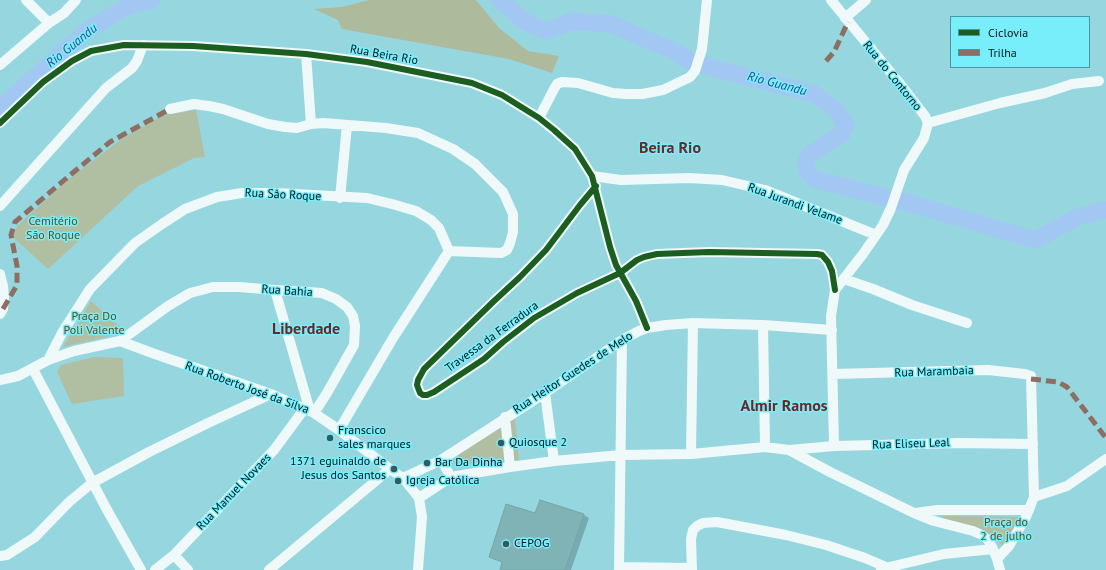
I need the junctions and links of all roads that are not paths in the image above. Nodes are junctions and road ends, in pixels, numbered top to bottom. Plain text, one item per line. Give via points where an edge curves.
1 (26, 0) edge
2 (76, 0) edge
3 (706, 0) edge
4 (831, 0) edge
5 (866, 0) edge
6 (845, 18) junction
7 (49, 23) junction
8 (143, 46) junction
9 (306, 54) junction
10 (0, 65) edge
11 (1099, 81) dead end
12 (170, 109) dead end
13 (539, 118) junction
14 (0, 123) edge
15 (928, 123) junction
16 (311, 124) junction
17 (348, 125) junction
18 (592, 176) junction
19 (596, 186) junction
20 (340, 198) junction
21 (0, 206) edge
22 (876, 235) junction
23 (449, 251) junction
24 (620, 273) junction
25 (0, 274) edge
26 (844, 279) junction
27 (274, 290) junction
28 (835, 290) junction
29 (0, 314) edge
30 (693, 323) junction
31 (967, 323) dead end
32 (763, 325) junction
33 (647, 328) junction
34 (832, 330) junction
35 (622, 340) junction
36 (120, 341) junction
37 (48, 360) junction
38 (33, 369) junction
39 (832, 374) junction
40 (0, 380) edge
41 (545, 393) junction
42 (272, 394) junction
43 (310, 411) junction
44 (506, 418) junction
45 (339, 430) junction
46 (1033, 444) junction
47 (834, 446) junction
48 (765, 447) junction
49 (789, 450) junction
50 (691, 454) junction
51 (621, 455) junction
52 (1106, 459) edge
53 (441, 460) junction
54 (554, 461) junction
55 (510, 467) junction
56 (390, 469) junction
57 (451, 477) junction
58 (404, 478) junction
59 (92, 483) junction
60 (1034, 497) junction
61 (419, 498) junction
62 (1030, 510) junction
63 (914, 513) junction
64 (993, 549) junction
65 (174, 555) junction
66 (0, 556) edge
67 (997, 558) junction
68 (619, 569) edge
69 (692, 569) edge
70 (882, 569) edge
71 (141, 570) edge
72 (155, 570) edge
73 (188, 570) edge
74 (269, 570) edge
75 (418, 570) edge
76 (1000, 570) edge

1 - 7 street
2 - 7 street via 64,13
3 - 13 street via 702,49 695,71 690,77 662,90 642,94 612,93 578,83 562,82 557,84
4 - 6 street, Rua do Contorno
5 - 6 street
6 - 15 street, Rua do Contorno via 901,85
7 - 10 street
8 - 9 street, Rua Beira Rio via 193,46
8 - 14 street, Rua Beira Rio via 124,45 91,52 72,61 42,82
8 - 21 street via 132,68 93,101
9 - 13 street, Rua Beira Rio via 367,62 472,83 502,96
9 - 16 street
11 - 15 street via 1072,84 1045,94 1000,103
12 - 16 street via 194,104 223,109 274,125 297,128
13 - 18 street, Rua Beira Rio via 575,149
15 - 22 street, Rua do Contorno via 924,138 904,170 891,208
16 - 17 street
17 - 20 street
17 - 23 street via 418,133 453,149 475,164 504,192 513,214 513,232 507,250 501,253
18 - 19 street, Rua Beira Rio
18 - 22 street, Rua Jurandi Velame via 621,180 722,180 765,190
19 - 24 street, Rua Beira Rio via 610,247
19 - 24 street, Travessa da Ferradura via 546,250 424,369 417,385 420,393 427,395 434,392 484,359 534,318 577,293
20 - 23 street, Rua Sâo Roque via 367,198 416,211 439,228
20 - 37 street, Rua Sâo Roque via 242,192 217,197 186,209 135,243 90,289
22 - 26 street, Rua do Contorno
23 - 45 street
24 - 28 street, Travessa da Ferradura via 636,260 657,254 811,254 822,255 828,262
24 - 33 street, Rua Beira Rio via 636,301
25 - 29 street via 4,297
26 - 28 street, Rua do Contorno
26 - 31 street
27 - 36 street, Rua Bahia via 213,287 190,293
27 - 43 street
27 - 43 street, Rua Bahia via 322,293 344,304 353,316 354,345 327,394
28 - 34 street via 831,316
30 - 32 street, Rua Heitor Guedes de Melo
30 - 33 street, Rua Heitor Guedes de Melo
30 - 50 street
32 - 34 street, Rua Heitor Guedes de Melo
32 - 48 street
33 - 35 street, Rua Heitor Guedes de Melo
34 - 39 street
35 - 41 street, Rua Heitor Guedes de Melo
35 - 51 street
36 - 37 street via 74,351
36 - 42 street, Rua Roberto José da Silva
37 - 38 street
38 - 40 street
38 - 59 street
39 - 46 street, Rua Marambaia via 988,370 1029,375
39 - 47 street
41 - 44 street, Rua Heitor Guedes de Melo
41 - 54 street
42 - 43 street, Rua Roberto José da Silva
42 - 59 street via 208,422
43 - 45 street, Rua Roberto José da Silva
43 - 65 street, Rua Manuel Novaes
44 - 53 street, Rua Heitor Guedes de Melo
44 - 55 street
45 - 56 street, Rua Roberto José da Silva
46 - 47 street, Rua Eliseu Leal
46 - 60 street
47 - 49 street, Rua Eliseu Leal
48 - 49 street
48 - 50 street
49 - 63 street
50 - 51 street
51 - 54 street
51 - 68 street
52 - 60 street via 1067,486
53 - 57 street
53 - 58 street, Rua Heitor Guedes de Melo
54 - 55 street
55 - 57 street
56 - 58 street, Rua Roberto José da Silva
56 - 74 street
57 - 61 street
58 - 61 street
59 - 66 street via 35,537 7,555
59 - 71 street
60 - 62 street
61 - 75 street via 422,518
62 - 63 street via 937,510
62 - 67 street via 1009,546
63 - 64 street via 982,535
64 - 67 street
64 - 70 street via 944,554
65 - 72 street, Rua Manuel Novaes
65 - 73 street
67 - 76 street
68 - 69 street
69 - 70 street via 693,530 703,523 717,522 826,545 865,558

